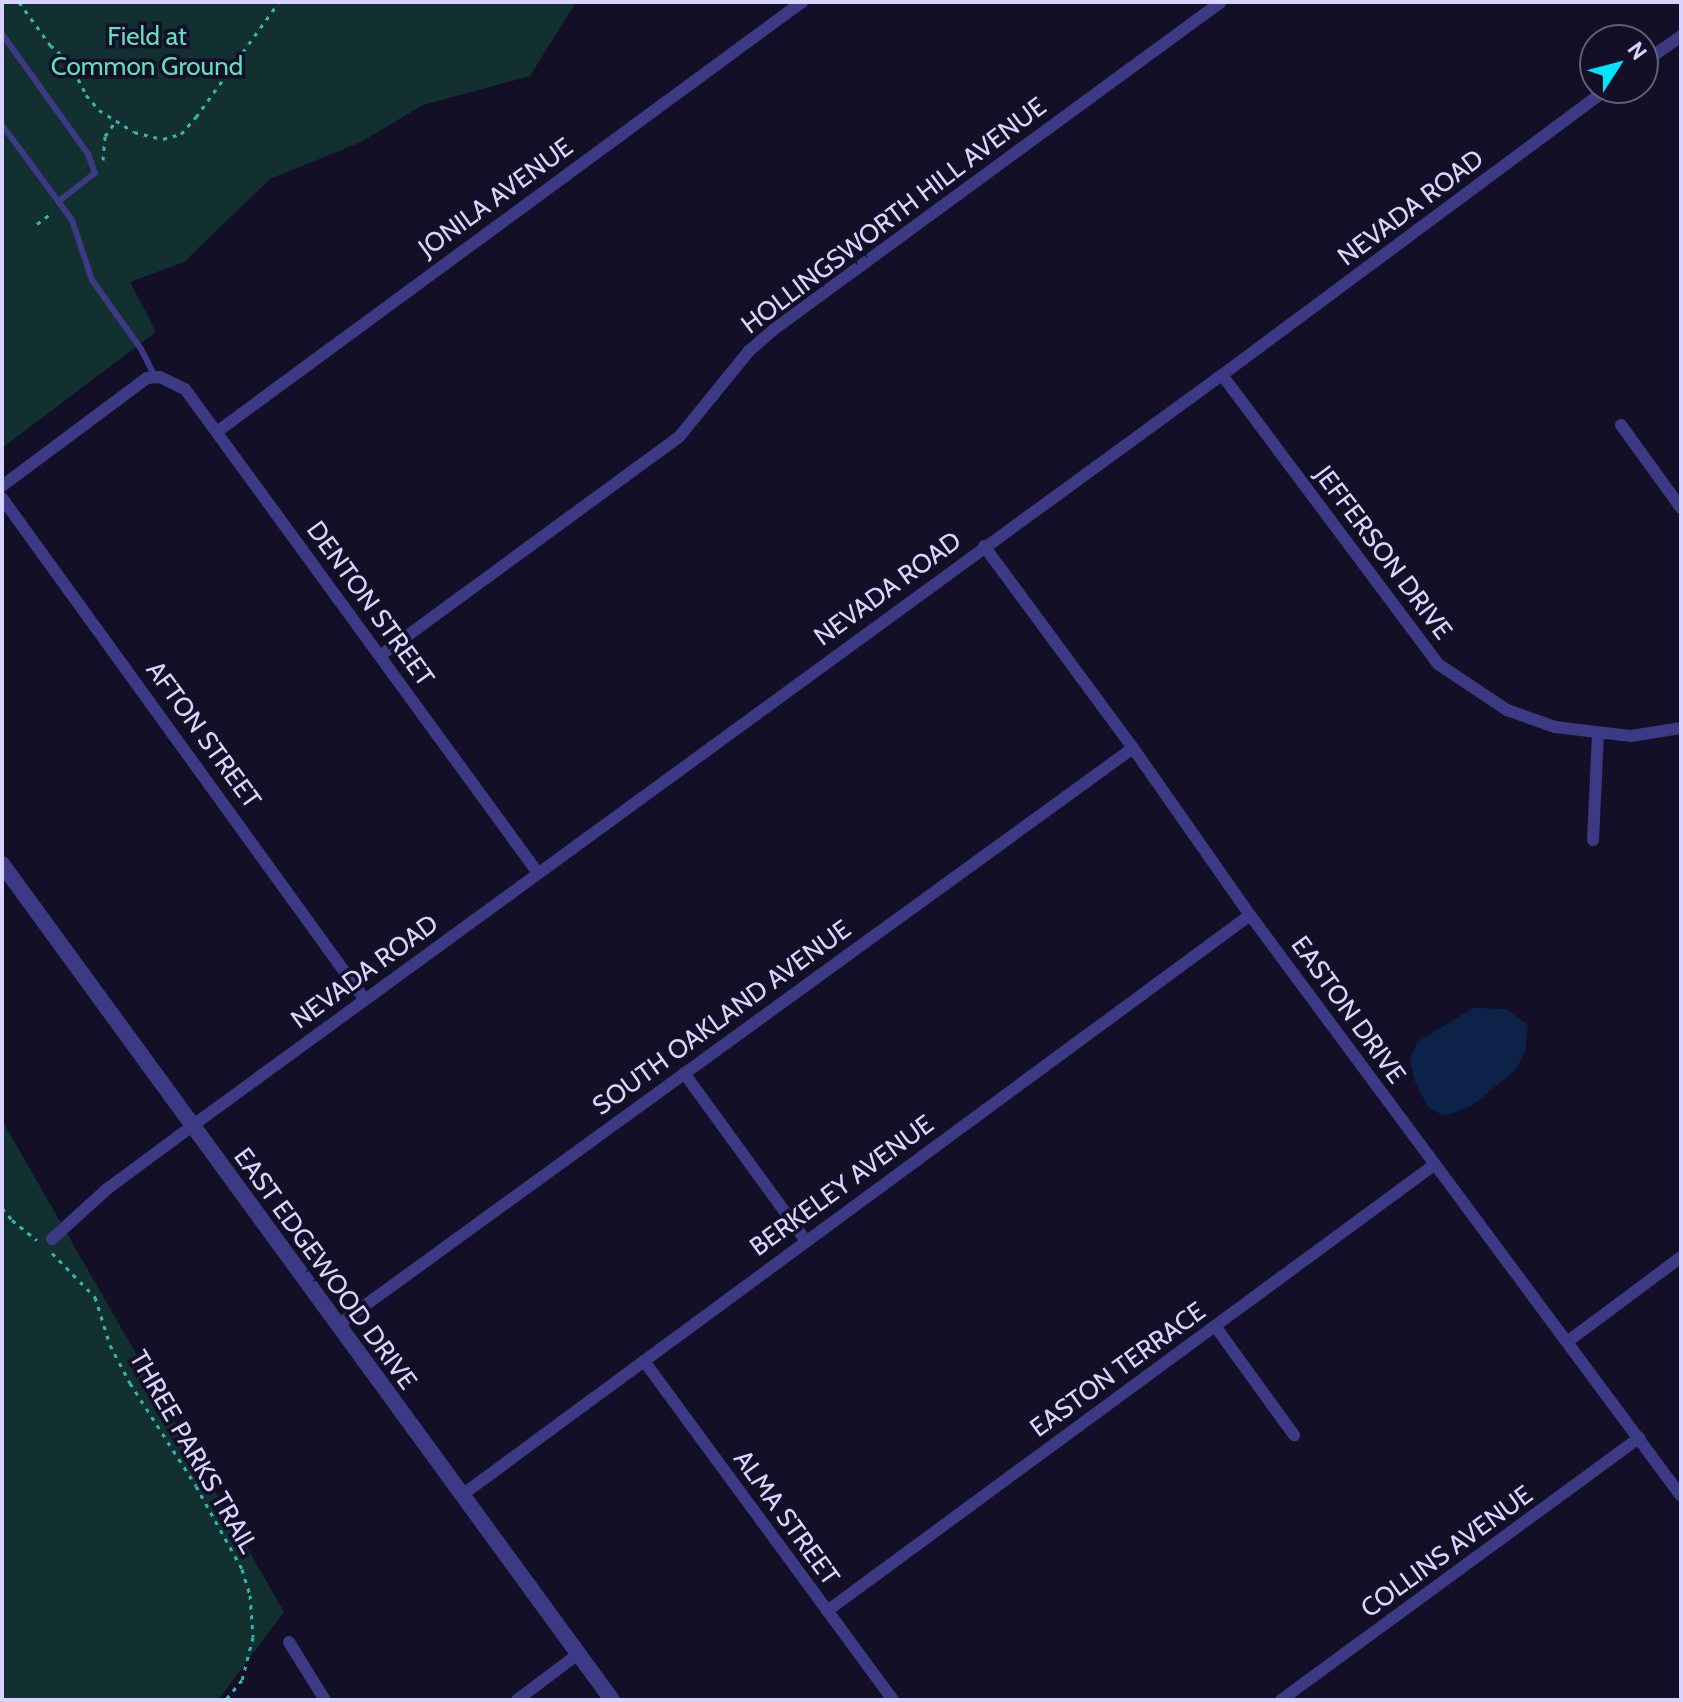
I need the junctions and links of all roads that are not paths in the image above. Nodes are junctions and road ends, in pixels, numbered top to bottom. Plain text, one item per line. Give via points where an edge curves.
1 (802, 2) edge
2 (1221, 2) edge
3 (2, 34) edge
4 (1681, 36) edge
5 (1659, 52) edge
6 (1587, 104) edge
7 (2, 125) edge
8 (59, 201) junction
9 (1222, 375) junction
10 (155, 377) junction
11 (1621, 425) dead end
12 (218, 431) junction
13 (2, 486) edge
14 (2, 498) edge
15 (1681, 508) edge
16 (984, 546) junction
17 (381, 655) junction
18 (1681, 728) edge
19 (1598, 733) junction
20 (1133, 748) junction
21 (1593, 840) dead end
22 (2, 864) edge
23 (538, 873) junction
24 (1250, 915) junction
25 (365, 1000) junction
26 (684, 1073) junction
27 (192, 1126) junction
28 (1434, 1165) junction
29 (46, 1241) road end
30 (806, 1241) junction
31 (1681, 1257) edge
32 (338, 1325) junction
33 (1215, 1326) junction
34 (1567, 1342) junction
35 (644, 1361) junction
36 (1294, 1435) dead end
37 (1639, 1438) junction
38 (462, 1495) junction
39 (1681, 1496) edge
40 (827, 1611) junction
41 (289, 1642) dead end
42 (578, 1654) junction
43 (325, 1700) edge
44 (517, 1700) edge
45 (612, 1700) edge
46 (893, 1700) edge
47 (1281, 1700) edge

1 - 12 street, JONILA AVENUE
2 - 17 street, HOLLINGSWORTH HILL AVENUE via 773,330 749,351 679,437
3 - 8 lane via 88,154 95,173
4 - 5 street
6 - 9 street, NEVADA ROAD
7 - 8 lane
8 - 10 lane via 72,220 92,280
9 - 16 street, NEVADA ROAD
9 - 19 street, JEFFERSON DRIVE via 1438,664 1507,710 1555,727
10 - 12 street, DENTON STREET via 185,389
10 - 13 street
11 - 15 street
12 - 17 street, DENTON STREET
14 - 25 street, AFTON STREET
16 - 20 street, EASTON DRIVE
16 - 23 street, NEVADA ROAD
17 - 23 street, DENTON STREET
18 - 19 street, JEFFERSON DRIVE via 1631,736
19 - 21 street
20 - 24 street, EASTON DRIVE
20 - 26 street, SOUTH OAKLAND AVENUE
22 - 27 street, EAST EDGEWOOD DRIVE
23 - 25 street, NEVADA ROAD
24 - 28 street, EASTON DRIVE
24 - 30 street, BERKELEY AVENUE
25 - 27 street, NEVADA ROAD
26 - 30 street
26 - 32 street, SOUTH OAKLAND AVENUE
27 - 29 street, NEVADA ROAD
27 - 32 street, EAST EDGEWOOD DRIVE
28 - 33 street, EASTON TERRACE
28 - 34 street, EASTON DRIVE
30 - 35 street, BERKELEY AVENUE
31 - 34 street
32 - 38 street, EAST EDGEWOOD DRIVE
33 - 36 street
33 - 40 street, EASTON TERRACE
34 - 37 street, EASTON DRIVE
35 - 38 street, BERKELEY AVENUE
35 - 40 street, ALMA STREET
37 - 39 street, EASTON DRIVE
37 - 47 street, COLLINS AVENUE
38 - 42 street, EAST EDGEWOOD DRIVE
40 - 46 street, ALMA STREET
41 - 43 street
42 - 44 street
42 - 45 street, EAST EDGEWOOD DRIVE

